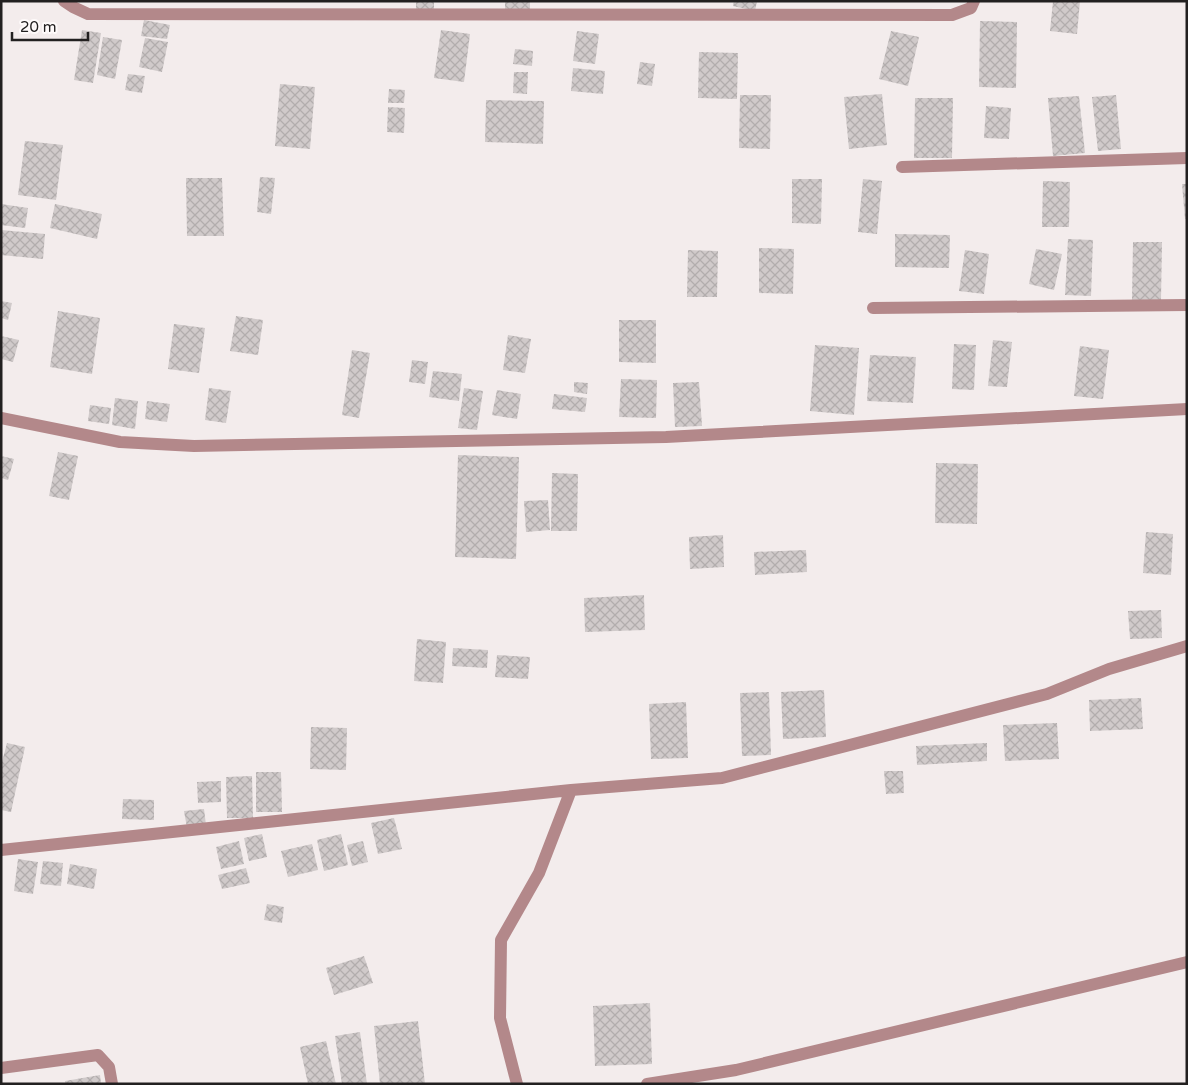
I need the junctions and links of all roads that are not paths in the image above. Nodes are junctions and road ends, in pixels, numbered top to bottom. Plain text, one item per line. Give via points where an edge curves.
1 (64, 1) edge
2 (974, 1) edge
3 (1187, 158) edge
4 (902, 167) dead end
5 (1187, 305) edge
6 (873, 308) dead end
7 (1187, 409) edge
8 (1, 418) edge
9 (1187, 646) edge
10 (570, 790) junction
11 (1, 850) edge
12 (1187, 962) edge
13 (1, 1068) edge
14 (112, 1084) edge
15 (517, 1084) edge
16 (647, 1084) edge

1 - 2 street via 88,14 952,15 971,8
3 - 4 street
5 - 6 street
7 - 8 street via 666,437 194,446 120,442
9 - 10 street via 1110,669 1047,694 722,778
10 - 11 street
10 - 15 street via 539,873 501,940 500,1018
12 - 16 street via 736,1070
13 - 14 street via 98,1056 109,1067

